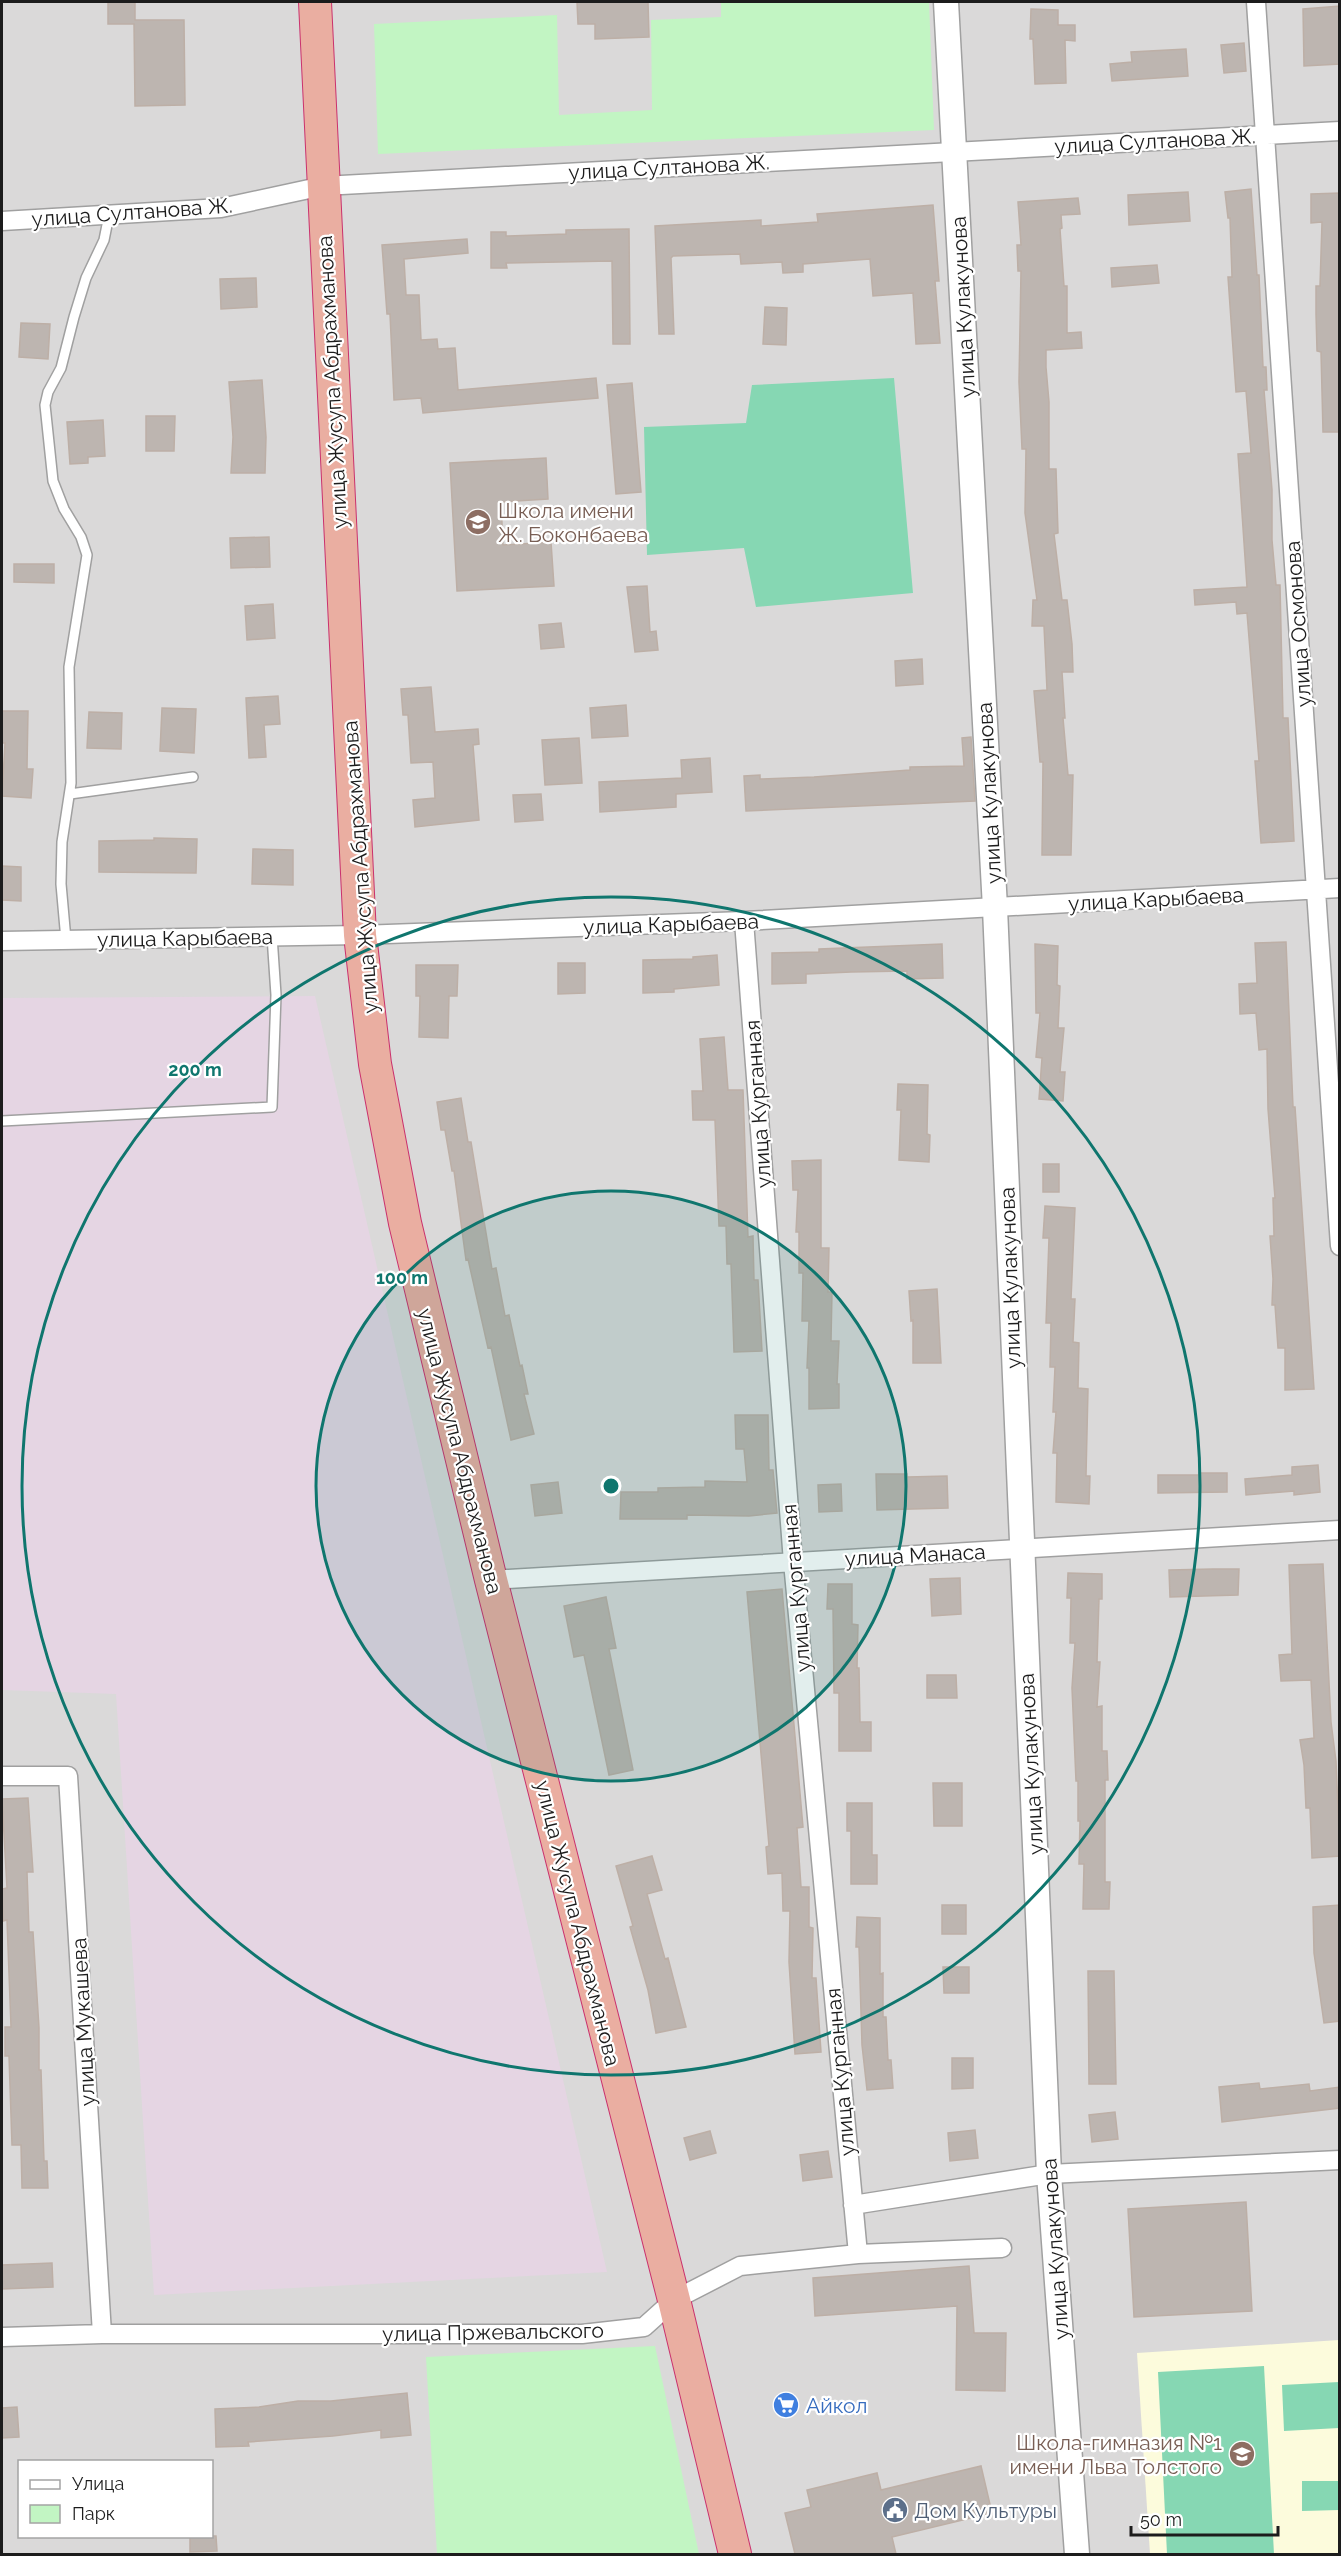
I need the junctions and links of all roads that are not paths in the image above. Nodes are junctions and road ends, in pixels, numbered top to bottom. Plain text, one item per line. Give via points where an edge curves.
1 (315, 2) edge
2 (946, 2) edge
3 (1256, 2) edge
4 (1340, 130) edge
5 (1265, 135) junction
6 (955, 151) junction
7 (323, 186) junction
8 (109, 215) junction
9 (2, 221) edge
10 (193, 777) dead end
11 (70, 794) junction
12 (1340, 888) edge
13 (1316, 890) junction
14 (995, 908) junction
15 (744, 921) junction
16 (360, 935) junction
17 (272, 936) junction
18 (66, 940) junction
19 (2, 942) edge
20 (2, 1121) edge
21 (1340, 1246) edge
22 (1340, 1530) edge
23 (1021, 1549) junction
24 (793, 1562) junction
25 (491, 1580) junction
26 (2, 1776) edge
27 (1340, 2160) edge
28 (1049, 2174) junction
29 (853, 2205) junction
30 (1002, 2248) dead end
31 (858, 2254) junction
32 (674, 2300) junction
33 (102, 2334) junction
34 (2, 2337) edge
35 (735, 2554) edge
36 (1077, 2554) edge

1 - 7 highway, улица Жусупа Абдрахманова
2 - 6 street, улица Кулакунова
3 - 5 street, улица Осмонова
4 - 5 street, улица Султанова Ж.
5 - 6 street, улица Султанова Ж.
5 - 13 street, улица Осмонова
6 - 7 street, улица Султанова Ж.
6 - 14 street, улица Кулакунова
7 - 8 street, улица Султанова Ж. via 221,208
7 - 16 highway, улица Жусупа Абдрахманова
8 - 9 street, улица Султанова Ж.
8 - 11 lane via 104,240 86,278 61,368 45,405 53,481 87,555 69,667
10 - 11 lane
11 - 18 lane via 62,842
12 - 13 street, улица Карыбаева
13 - 14 street, улица Карыбаева
13 - 21 street, улица Осмонова
14 - 15 street, улица Карыбаева
14 - 23 street, улица Кулакунова
15 - 16 street, улица Карыбаева
15 - 24 street, улица Курганная
16 - 17 street, улица Карыбаева
16 - 25 highway, улица Жусупа Абдрахманова via 375,1064 405,1223
17 - 18 street, улица Карыбаева
17 - 20 lane via 276,995 272,1107
18 - 19 street, улица Карыбаева
22 - 23 street, улица Манаса
23 - 24 street, улица Манаса
23 - 28 street, улица Кулакунова
24 - 25 street, улица Манаса
24 - 29 street, улица Курганная
25 - 32 highway, улица Жусупа Абдрахманова
26 - 33 street, улица Мукашева via 68,1776
27 - 28 street
28 - 29 street
28 - 36 street, улица Кулакунова
29 - 31 street, улица Курганная
30 - 31 street, улица Пржевальского
31 - 32 street, улица Пржевальского via 740,2266
32 - 33 street, улица Пржевальского via 644,2327 582,2334
32 - 35 highway, улица Жусупа Абдрахманова
33 - 34 street, улица Пржевальского

